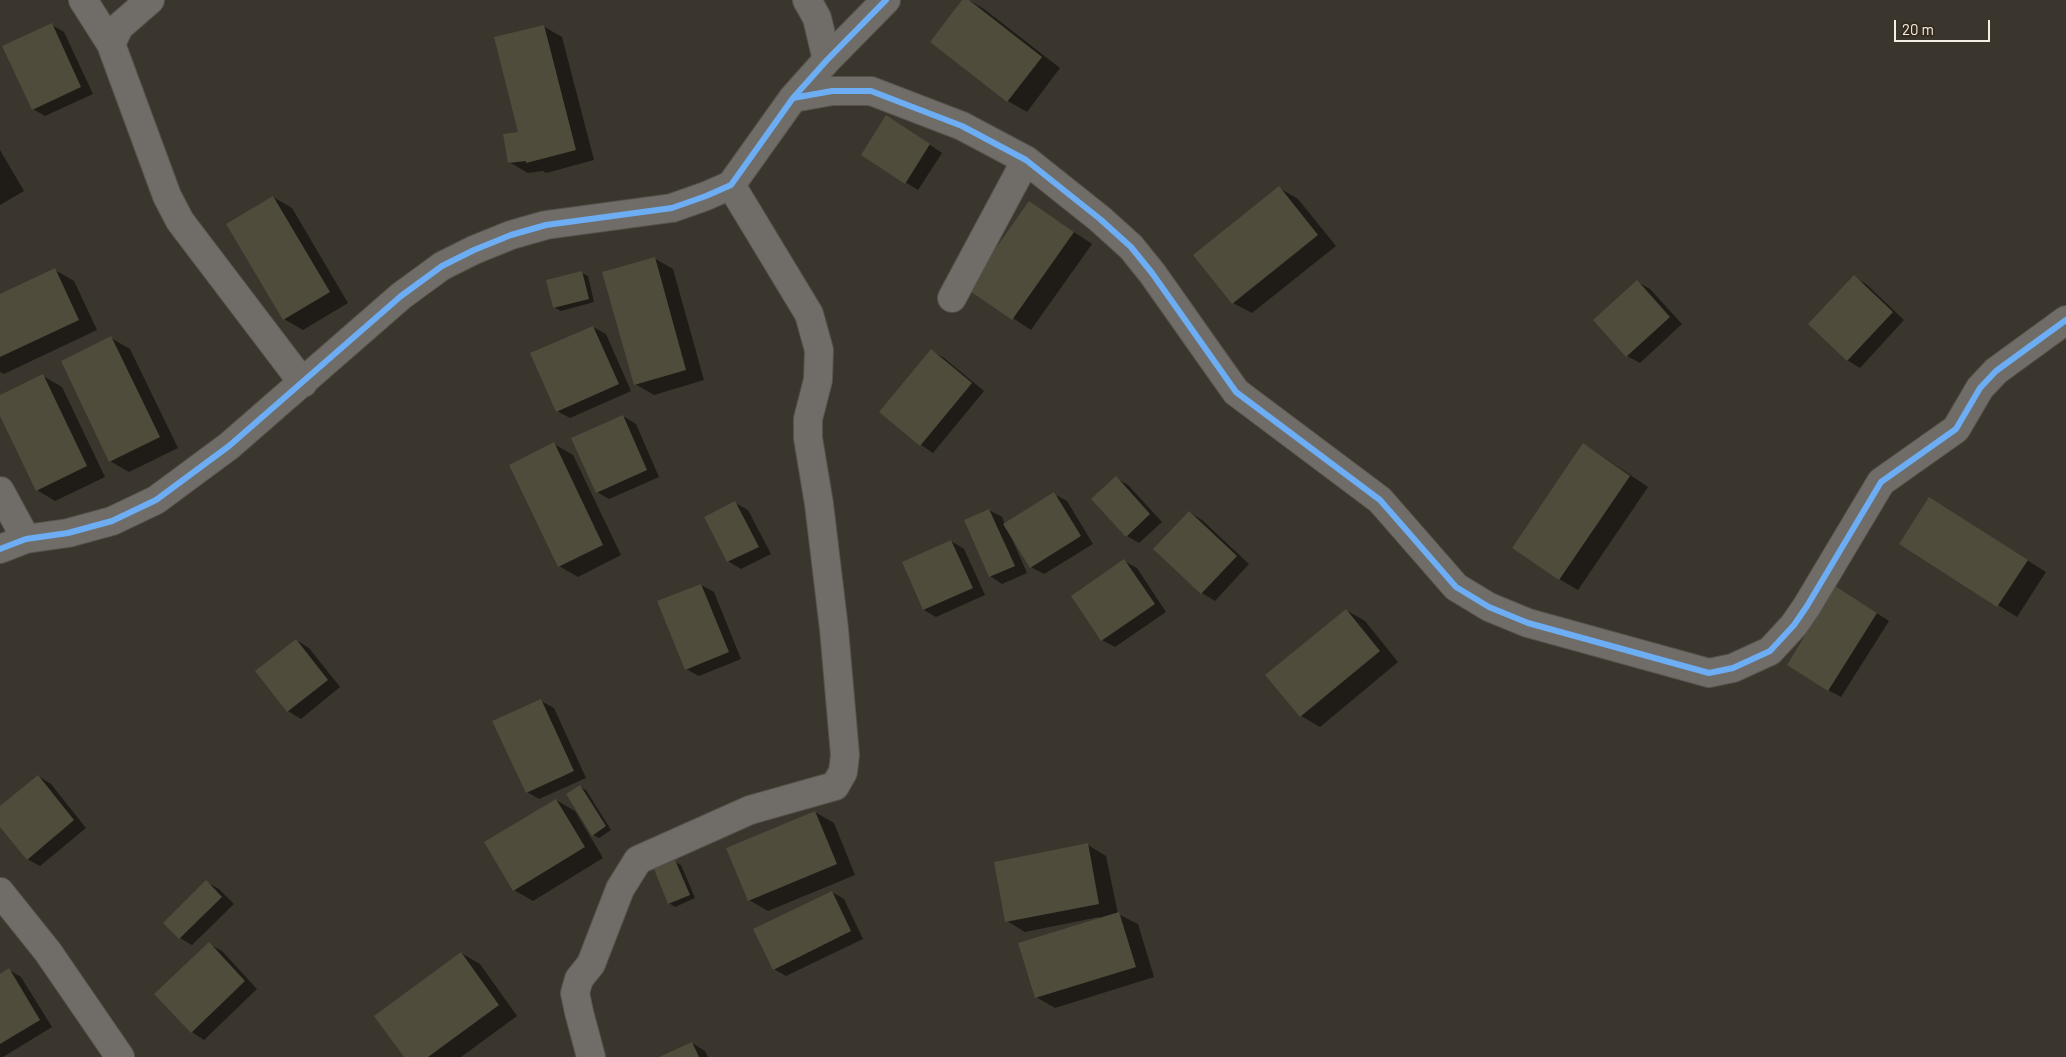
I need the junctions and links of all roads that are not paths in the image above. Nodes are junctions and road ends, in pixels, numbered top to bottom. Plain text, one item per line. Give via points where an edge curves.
1 (83, 0) edge
2 (150, 0) edge
3 (807, 0) edge
4 (886, 0) edge
5 (111, 44) junction
6 (827, 60) junction
7 (793, 98) junction
8 (1026, 160) junction
9 (731, 185) junction
10 (952, 298) dead end
11 (2066, 320) edge
12 (303, 382) junction
13 (0, 490) edge
14 (26, 538) junction
15 (0, 549) edge
16 (0, 892) edge
17 (120, 1057) edge
18 (591, 1057) edge

1 - 5 street
2 - 5 street via 119,27
3 - 6 street via 817,18
4 - 6 street
5 - 12 street via 167,196 180,221
6 - 7 street
7 - 8 street via 832,91 872,91 962,126
7 - 9 street
8 - 10 street
8 - 11 street via 1100,218 1131,247 1236,392 1380,500 1456,587 1489,607 1528,624 1709,673 1733,668 1770,651 1807,606 1881,482 1956,429 1980,388 1996,371
9 - 12 street via 672,208 546,225 474,250 442,266 401,296
9 - 18 street via 809,314 819,350 818,380 808,419 808,438 834,629 845,755 835,786 750,810 638,860 620,889 591,964 579,979 576,993
12 - 14 street via 229,446 156,500 112,521 68,533
13 - 14 street
14 - 15 street
16 - 17 street via 48,952

